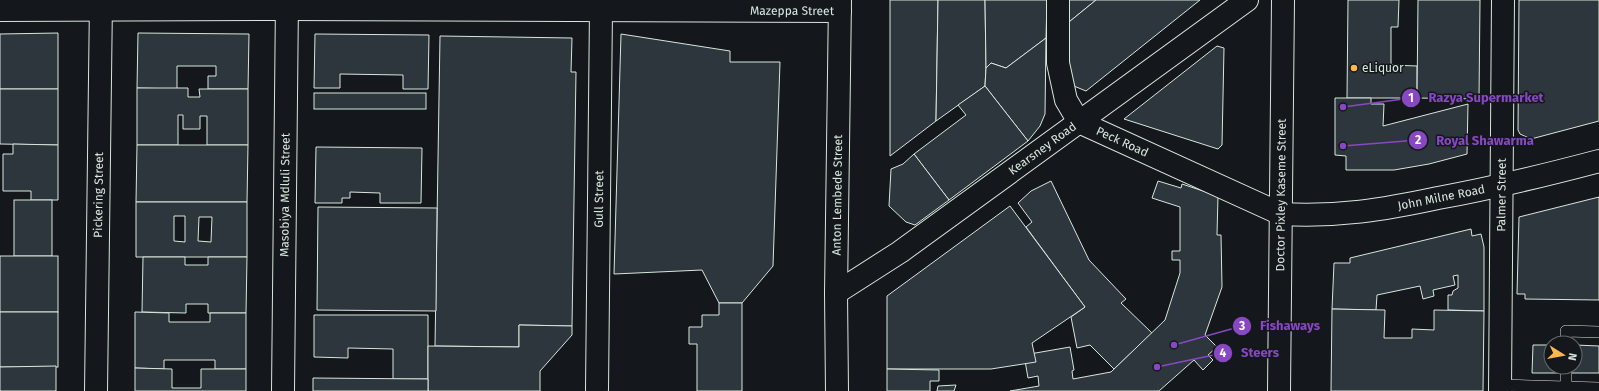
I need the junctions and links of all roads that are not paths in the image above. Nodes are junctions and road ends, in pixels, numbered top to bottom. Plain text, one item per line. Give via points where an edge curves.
1 (1058, 0) edge
2 (1247, 0) edge
3 (1283, 0) edge
4 (1503, 0) edge
5 (287, 4) edge
6 (101, 5) edge
7 (600, 5) edge
8 (840, 6) edge
9 (0, 10) edge
10 (1079, 122) junction
11 (1599, 161) edge
12 (1502, 186) junction
13 (1281, 214) junction
14 (836, 293) junction
15 (1599, 332) edge
16 (1566, 335) edge
17 (1566, 375) edge
18 (1500, 388) edge
19 (1599, 388) edge
20 (597, 389) dead end
21 (1566, 389) edge
22 (96, 391) edge
23 (283, 391) edge
24 (837, 391) edge
25 (1280, 391) edge

1 - 10 street via 1058,63 1066,100
2 - 10 street, Kearsney Road
3 - 13 street, Doctor Pixley Kaseme Street
4 - 12 street, Palmer Street
5 - 6 street, Mazeppa Street
5 - 7 street, Mazeppa Street
5 - 23 street, Masobiya Mdluli Street
6 - 9 street, Mazeppa Street
6 - 22 street, Pickering Street
7 - 8 street, Mazeppa Street
7 - 20 street, Gull Street
8 - 14 street, Anton Lembede Street
10 - 13 street, Peck Road
10 - 14 street, Kearsney Road via 900,252
11 - 12 street, John Milne Road
12 - 13 street, John Milne Road via 1376,211 1315,216
12 - 18 street, Palmer Street
13 - 25 street, Doctor Pixley Kaseme Street
14 - 24 street, Anton Lembede Street
15 - 16 lane via 1566,331
17 - 21 lane
18 - 21 lane
19 - 21 lane

